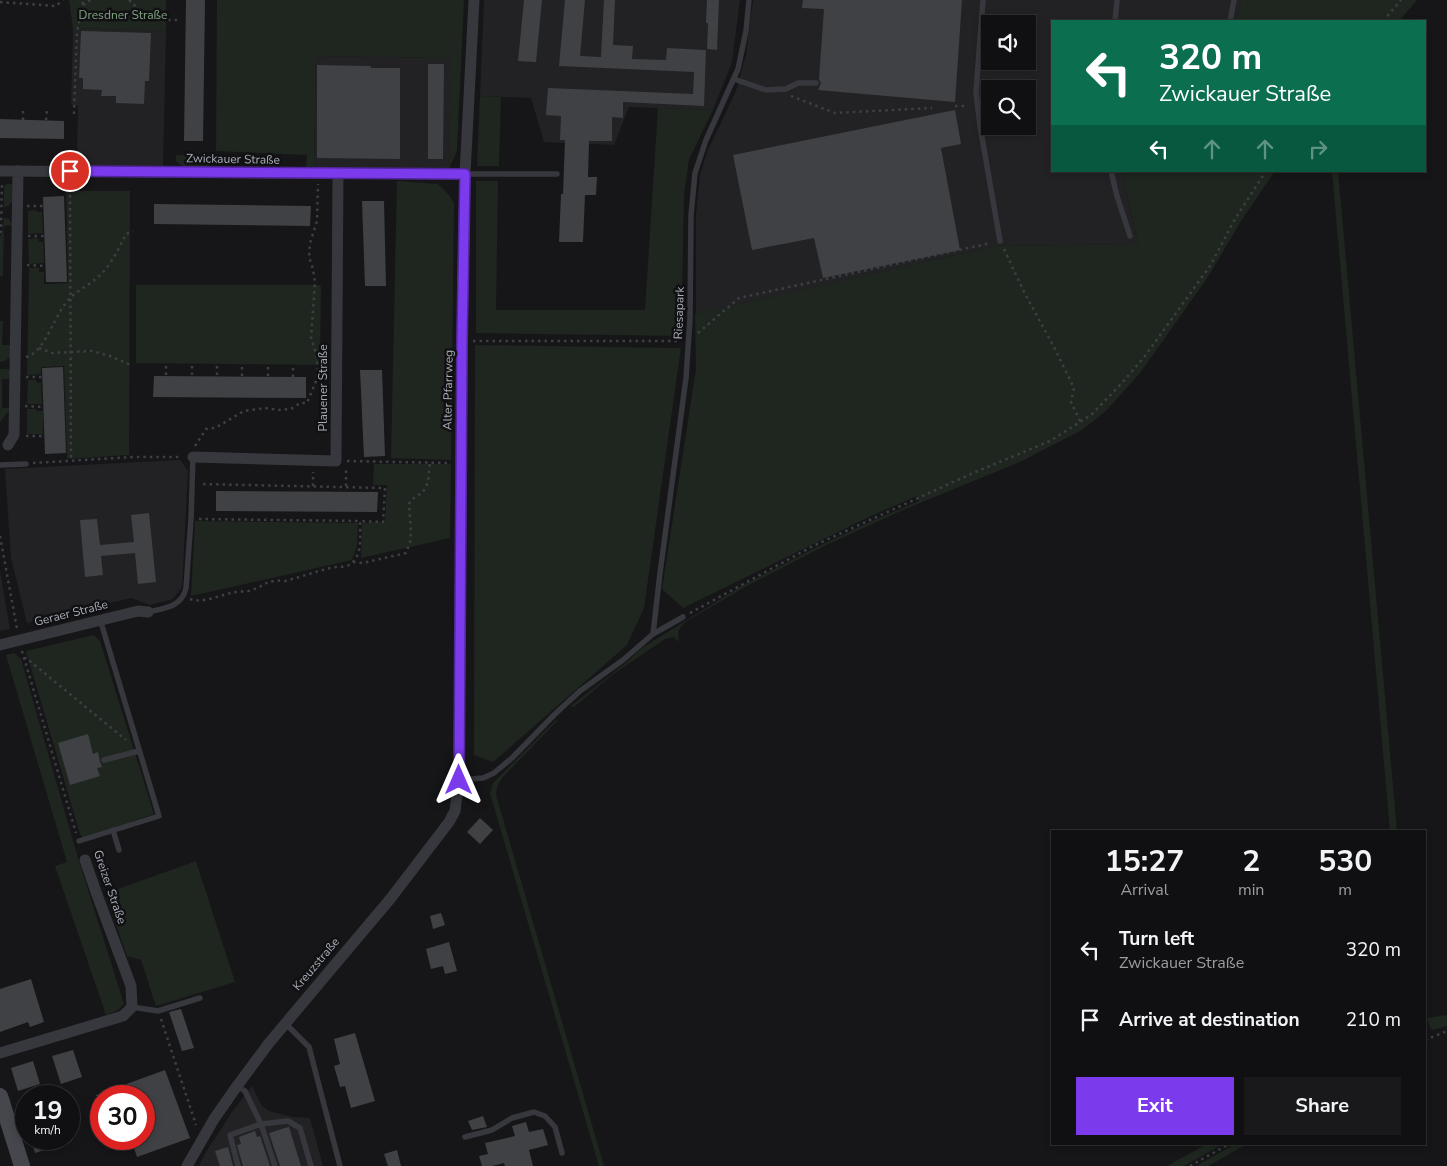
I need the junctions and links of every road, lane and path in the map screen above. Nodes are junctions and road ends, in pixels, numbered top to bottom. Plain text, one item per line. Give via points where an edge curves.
1 (63, 0) edge
2 (82, 0) edge
3 (90, 0) edge
4 (129, 0) edge
5 (474, 0) edge
6 (749, 0) edge
7 (983, 0) edge
8 (1117, 0) edge
9 (1234, 0) edge
10 (1401, 0) edge
11 (0, 2) edge
12 (83, 6) junction
13 (177, 20) dead end
14 (1115, 20) edge
15 (1230, 20) edge
16 (1385, 20) edge
17 (734, 79) junction
18 (816, 83) dead end
19 (786, 88) junction
20 (955, 106) dead end
21 (977, 106) junction
22 (932, 108) dead end
23 (23, 111) dead end
24 (47, 111) dead end
25 (74, 114) dead end
26 (23, 120) dead end
27 (46, 120) dead end
28 (1, 171) edge
29 (18, 171) junction
30 (70, 171) junction
31 (1112, 172) edge
32 (1265, 172) edge
33 (318, 174) junction
34 (338, 174) junction
35 (465, 174) junction
36 (557, 174) dead end
37 (133, 231) dead end
38 (0, 233) edge
39 (17, 235) junction
40 (44, 236) dead end
41 (1130, 236) dead end
42 (1000, 241) junction
43 (16, 265) junction
44 (45, 266) dead end
45 (71, 297) junction
46 (462, 341) junction
47 (689, 341) junction
48 (39, 348) junction
49 (71, 352) junction
50 (15, 357) junction
51 (133, 366) dead end
52 (166, 366) dead end
53 (192, 366) dead end
54 (217, 366) dead end
55 (242, 367) dead end
56 (268, 367) dead end
57 (293, 367) dead end
58 (166, 376) dead end
59 (192, 376) dead end
60 (217, 376) dead end
61 (242, 376) dead end
62 (268, 376) dead end
63 (14, 377) junction
64 (42, 377) dead end
65 (293, 377) dead end
66 (14, 406) junction
67 (43, 407) dead end
68 (1081, 423) junction
69 (44, 436) dead end
70 (11, 440) joint
71 (194, 457) junction
72 (71, 461) junction
73 (341, 461) junction
74 (430, 462) junction
75 (461, 462) junction
76 (26, 464) joint
77 (0, 465) edge
78 (192, 484) junction
79 (346, 486) junction
80 (192, 519) junction
81 (360, 521) junction
82 (0, 536) edge
83 (353, 562) junction
84 (184, 596) junction
85 (148, 612) joint
86 (683, 617) joint
87 (100, 619) junction
88 (653, 634) junction
89 (19, 640) junction
90 (0, 645) edge
91 (24, 658) junction
92 (139, 750) junction
93 (104, 760) dead end
94 (459, 780) junction
95 (113, 830) junction
96 (79, 841) joint
97 (119, 850) dead end
98 (85, 860) dead end
99 (200, 998) dead end
100 (132, 1006) junction
101 (158, 1011) junction
102 (285, 1023) junction
103 (1447, 1031) edge
104 (1426, 1040) edge
105 (0, 1053) edge
106 (237, 1086) junction
107 (0, 1096) edge
108 (262, 1124) junction
109 (465, 1137) dead end
110 (202, 1140) junction
111 (1227, 1145) edge
112 (562, 1153) dead end
113 (22, 1166) edge
114 (187, 1166) edge
115 (238, 1166) edge
116 (275, 1166) edge
117 (311, 1166) edge
118 (340, 1166) edge
119 (1190, 1166) edge

1 - 11 path via 56,6
2 - 12 path
3 - 12 path
4 - 13 path via 142,13 160,20
5 - 35 street, Alter Pfarrweg
6 - 17 lane, Riesapark via 742,56
7 - 21 lane
8 - 14 lane
9 - 15 lane
10 - 16 path
12 - 25 path via 77,31
17 - 19 lane via 766,90
17 - 47 lane, Riesapark via 695,173 690,214
18 - 19 lane
19 - 22 path via 790,96 835,113
20 - 21 path
21 - 42 lane
23 - 26 path
24 - 27 path
28 - 29 street, Zwickauer Straße
28 - 38 path
29 - 30 street, Zwickauer Straße
29 - 39 street
30 - 33 street, Zwickauer Straße
30 - 45 path
31 - 41 lane
32 - 68 path via 1210,266 1145,356
33 - 34 street, Zwickauer Straße
33 - 71 path via 317,221 309,257 315,282 311,338 318,367 310,397 307,403 291,409 244,411 215,428 206,429 196,443
34 - 35 street, Zwickauer Straße
34 - 73 street, Plauener Straße
35 - 36 lane
35 - 46 street, Alter Pfarrweg
37 - 45 path via 126,234 102,273
39 - 40 path
39 - 43 street
42 - 47 path via 739,298
42 - 68 path via 1074,388 1071,402
43 - 44 path
43 - 50 street
45 - 48 path
45 - 49 path
46 - 47 path
46 - 75 street, Alter Pfarrweg
47 - 88 lane, Riesapark
48 - 49 path via 52,353
48 - 50 path via 29,356
49 - 51 path via 92,351
49 - 72 path
50 - 63 street
52 - 58 path
53 - 59 path
54 - 60 path
55 - 61 path
56 - 62 path
57 - 65 path
63 - 64 path
63 - 66 street
66 - 67 path
66 - 70 street
68 - 86 path via 1050,440 813,546
69 - 70 path
71 - 72 path
71 - 73 street
71 - 78 lane
72 - 76 path
73 - 74 path
73 - 79 path
74 - 75 path
74 - 83 path via 428,482 409,504 411,532 406,553 363,563
75 - 94 street, Alter Pfarrweg
76 - 77 lane
78 - 79 path
78 - 80 lane
79 - 81 path via 384,488 383,522
80 - 81 path
80 - 84 lane
81 - 83 path via 360,546
82 - 89 path, Greizer Straße
83 - 84 path via 348,566 332,567 285,581 268,582 250,591 197,601
84 - 85 lane via 175,605
85 - 87 street, Geraer Straße
86 - 88 lane
87 - 89 street, Geraer Straße
87 - 92 lane
88 - 94 lane via 580,691 494,773 483,778
89 - 90 street, Geraer Straße
89 - 91 path, Greizer Straße
91 - 92 path
91 - 96 path, Greizer Straße
92 - 93 lane
92 - 95 lane via 159,816
94 - 102 street, Kreuzstraße via 455,812 449,822
95 - 96 lane
95 - 97 lane
98 - 100 street, Greizer Straße via 131,986
99 - 101 lane
100 - 101 lane
100 - 105 street via 123,1016
101 - 110 path
102 - 106 street, Kreuzstraße
102 - 118 lane via 309,1046
103 - 104 path
106 - 108 lane via 245,1092
106 - 110 street, Kreuzstraße
107 - 113 street
108 - 115 lane via 230,1135
108 - 116 lane
108 - 117 lane via 288,1121 300,1128
109 - 112 lane via 492,1130 512,1118 534,1112 546,1116 556,1127
110 - 114 street, Kreuzstraße
111 - 119 path

